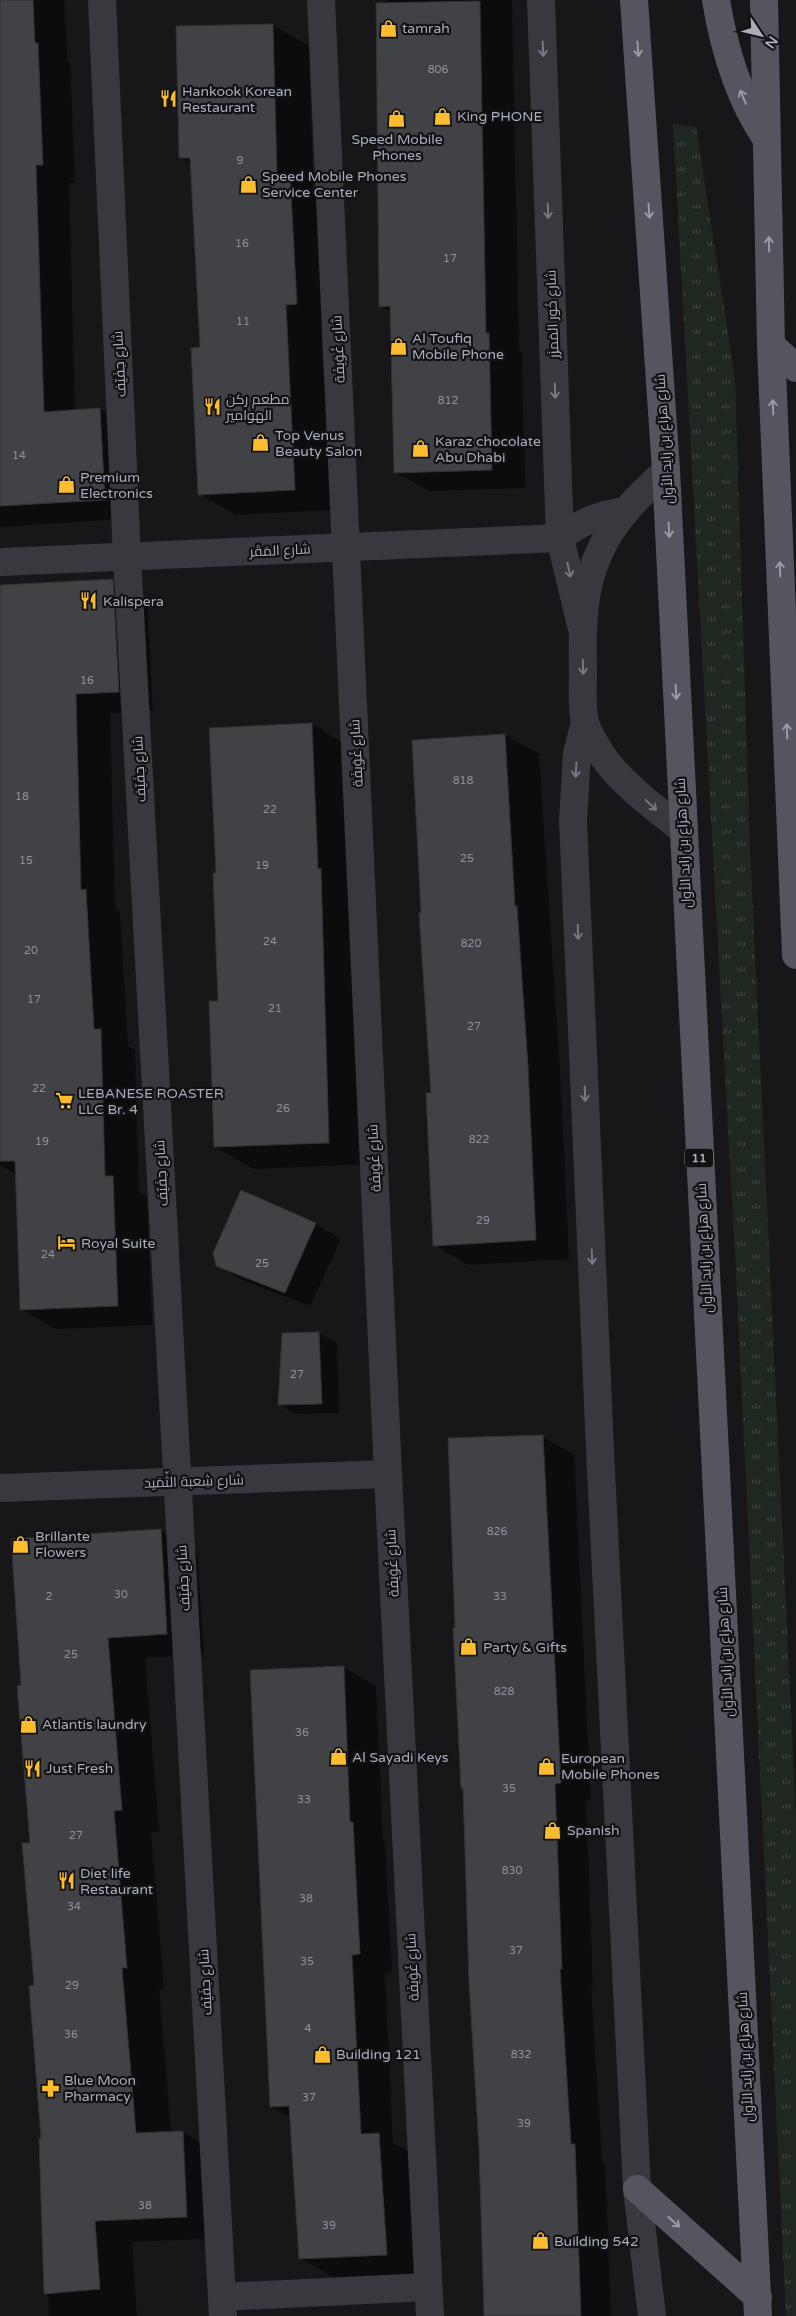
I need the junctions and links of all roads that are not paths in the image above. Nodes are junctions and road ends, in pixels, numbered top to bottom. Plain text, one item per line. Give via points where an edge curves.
1 (102, 0) edge
2 (321, 0) edge
3 (541, 0) edge
4 (634, 0) edge
5 (716, 0) edge
6 (764, 0) edge
7 (767, 140) junction
8 (771, 345) junction
9 (796, 368) edge
10 (666, 470) junction
11 (626, 511) junction
12 (560, 538) junction
13 (347, 547) junction
14 (127, 557) junction
15 (0, 562) edge
16 (581, 625) junction
17 (585, 722) junction
18 (683, 830) junction
19 (796, 955) edge
20 (388, 1474) junction
21 (178, 1481) junction
22 (0, 1488) edge
23 (637, 2189) junction
24 (428, 2287) junction
25 (223, 2306) edge
26 (758, 2306) edge
27 (430, 2316) edge
28 (652, 2316) edge

1 - 14 street, شارع حِفَيّف
2 - 13 street, شارع غُوَيفَة
3 -> 12 street, شارع خُور المَمزَر
4 -> 10 main road, شارع هزاع بن زايد الأول / 11
7 -> 5 main road via 751,116 735,77
6 - 7 main road
8 -> 7 main road
8 - 9 main road
19 -> 8 main road
10 - 11 street
10 -> 18 main road, شارع هزاع بن زايد الأول / 11
11 - 12 street via 591,518
11 - 16 street via 594,563
12 - 13 street, شارع المَقَر
12 -> 16 street, شارع خُور المَمزَر
13 - 14 street, شارع المَقَر
13 - 20 street, شارع غُوَيفَة
14 - 15 street, شارع المَقَر
14 - 21 street, شارع حِفَيّف
16 -> 17 street
17 -> 18 street via 600,752 616,771
17 -> 23 street via 577,754 573,820
18 - 26 main road, شارع هزاع بن زايد الأول / 11
20 - 21 street, شارع شِعبة الثِّمَيد
20 - 24 street, شارع غُوَيفَة
21 - 22 street, شارع شِعبة الثِّمَيد
21 - 25 street, شارع حِفَيّف
23 -> 26 main road
23 - 28 street
24 - 25 street
24 - 27 street, شارع غُوَيفَة

